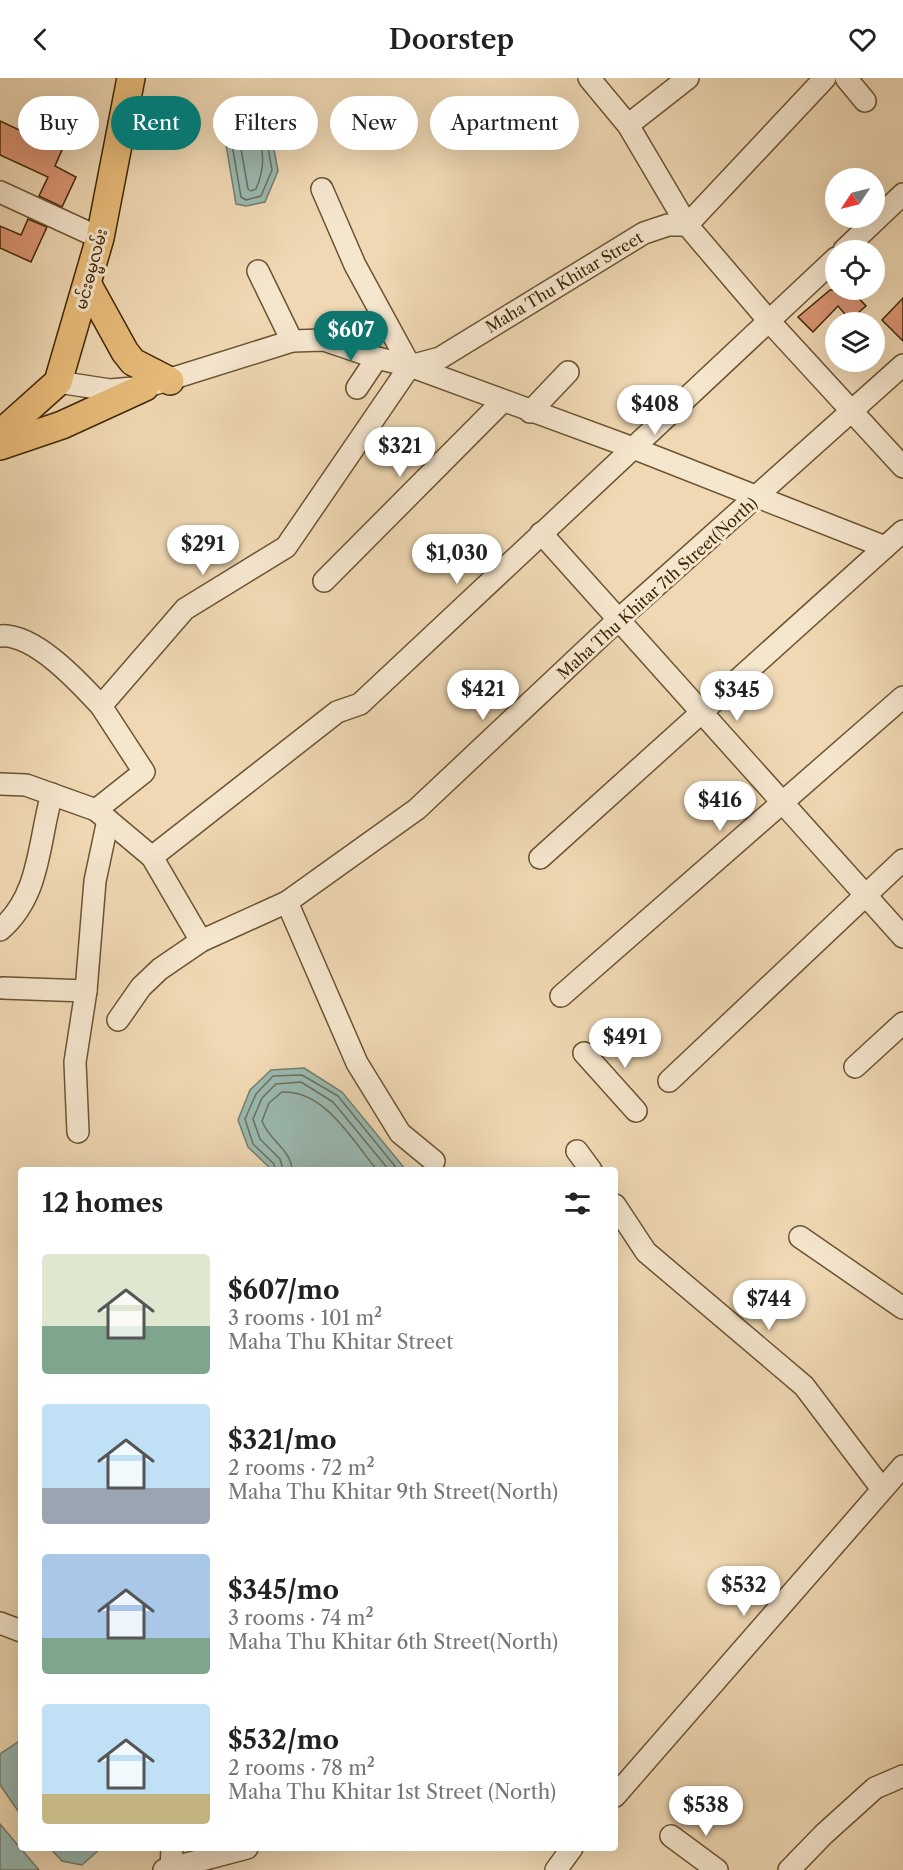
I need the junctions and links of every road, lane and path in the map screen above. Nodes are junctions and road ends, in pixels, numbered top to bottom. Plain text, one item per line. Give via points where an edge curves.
1 (131, 78) edge
2 (588, 78) edge
3 (688, 78) edge
4 (825, 78) edge
5 (846, 78) edge
6 (865, 101) dead end
7 (628, 125) junction
8 (322, 189) dead end
9 (0, 192) edge
10 (903, 194) edge
11 (687, 225) junction
12 (100, 238) junction
13 (855, 240) edge
14 (825, 268) edge
15 (258, 271) dead end
16 (88, 285) junction
17 (770, 321) junction
18 (292, 341) junction
19 (377, 358) junction
20 (903, 365) edge
21 (410, 366) junction
22 (568, 372) dead end
23 (58, 382) junction
24 (158, 384) junction
25 (357, 388) dead end
26 (503, 401) junction
27 (853, 411) junction
28 (530, 412) junction
29 (0, 434) edge
30 (0, 446) edge
31 (633, 448) junction
32 (903, 467) edge
33 (757, 499) junction
34 (903, 531) edge
35 (541, 533) junction
36 (885, 547) junction
37 (324, 581) dead end
38 (619, 619) junction
39 (0, 636) edge
40 (903, 696) edge
41 (101, 706) junction
42 (702, 712) junction
43 (0, 784) edge
44 (52, 794) junction
45 (783, 803) junction
46 (102, 815) junction
47 (152, 857) junction
48 (540, 858) dead end
49 (903, 860) edge
50 (865, 895) junction
51 (287, 902) junction
52 (0, 930) edge
53 (903, 937) edge
54 (201, 941) junction
55 (3, 988) dead end
56 (86, 991) junction
57 (561, 996) dead end
58 (118, 1020) dead end
59 (903, 1023) edge
60 (584, 1053) dead end
61 (855, 1067) dead end
62 (669, 1081) dead end
63 (636, 1111) dead end
64 (78, 1132) dead end
65 (577, 1151) dead end
66 (434, 1161) dead end
67 (589, 1167) edge
68 (618, 1210) edge
69 (800, 1237) dead end
70 (903, 1308) edge
71 (903, 1466) edge
72 (882, 1489) junction
73 (0, 1623) edge
74 (18, 1630) edge
75 (903, 1776) edge
76 (618, 1793) edge
77 (671, 1836) dead end
78 (233, 1851) edge
79 (570, 1851) edge
80 (170, 1864) edge
81 (556, 1870) edge
82 (717, 1870) edge
83 (791, 1870) edge

1 - 12 main road, မင်းဓမ္မလမ်း
2 - 7 street
3 - 7 street
4 - 11 street
5 - 6 street
7 - 11 street
8 - 21 street via 355,265
9 - 12 street
10 - 13 street
11 - 17 street
11 - 21 street, Maha Thu Khitar Street via 668,225 644,233 440,358
12 - 16 main road, မင်းဓမ္မလမ်း
14 - 17 street
15 - 18 street
16 - 23 main road, မင်းဓမ္မလမ်း
16 - 24 main road via 125,352
17 - 27 street
17 - 31 street
18 - 19 street, Maha Thu Khitar Street via 324,340
18 - 24 street, Maha Thu Khitar Street
19 - 21 street, Maha Thu Khitar Street
19 - 25 street
20 - 27 street, Maha Thu Khitar 7th Street(North)
21 - 26 street
21 - 41 street via 286,547 185,609
22 - 28 street
23 - 24 street, Maha Thu Khitar Street via 110,390
23 - 29 main road
24 - 30 main road via 62,425
26 - 28 street
26 - 37 street
27 - 32 street
27 - 33 street, Maha Thu Khitar 7th Street(North)
28 - 31 street
31 - 33 street
31 - 35 street
33 - 36 street
33 - 38 street, Maha Thu Khitar 7th Street(North)
34 - 36 street
35 - 38 street
35 - 47 street via 360,704 337,712
36 - 42 street
38 - 42 street
38 - 51 street, Maha Thu Khitar 7th Street(North) via 417,809
39 - 41 street via 10,635 60,662
40 - 45 street
41 - 46 street via 144,772
42 - 45 street
42 - 48 street
43 - 44 street via 26,785
44 - 46 street
44 - 52 street via 28,895
45 - 50 street
45 - 57 street
46 - 47 street
46 - 56 street
47 - 54 street
49 - 50 street
50 - 53 street
50 - 62 street
51 - 54 street, Maha Thu Khitar 7th Street(North)
51 - 66 street via 357,1062 400,1133
54 - 58 street, Maha Thu Khitar 7th Street(North) via 141,987
55 - 56 street
56 - 64 street via 75,1062
59 - 61 street
60 - 63 street
65 - 67 street
68 - 72 street via 646,1252 804,1386
69 - 70 street
71 - 72 street
72 - 76 street
73 - 74 street
75 - 83 street via 875,1788
77 - 82 street
78 - 80 street
79 - 81 street

